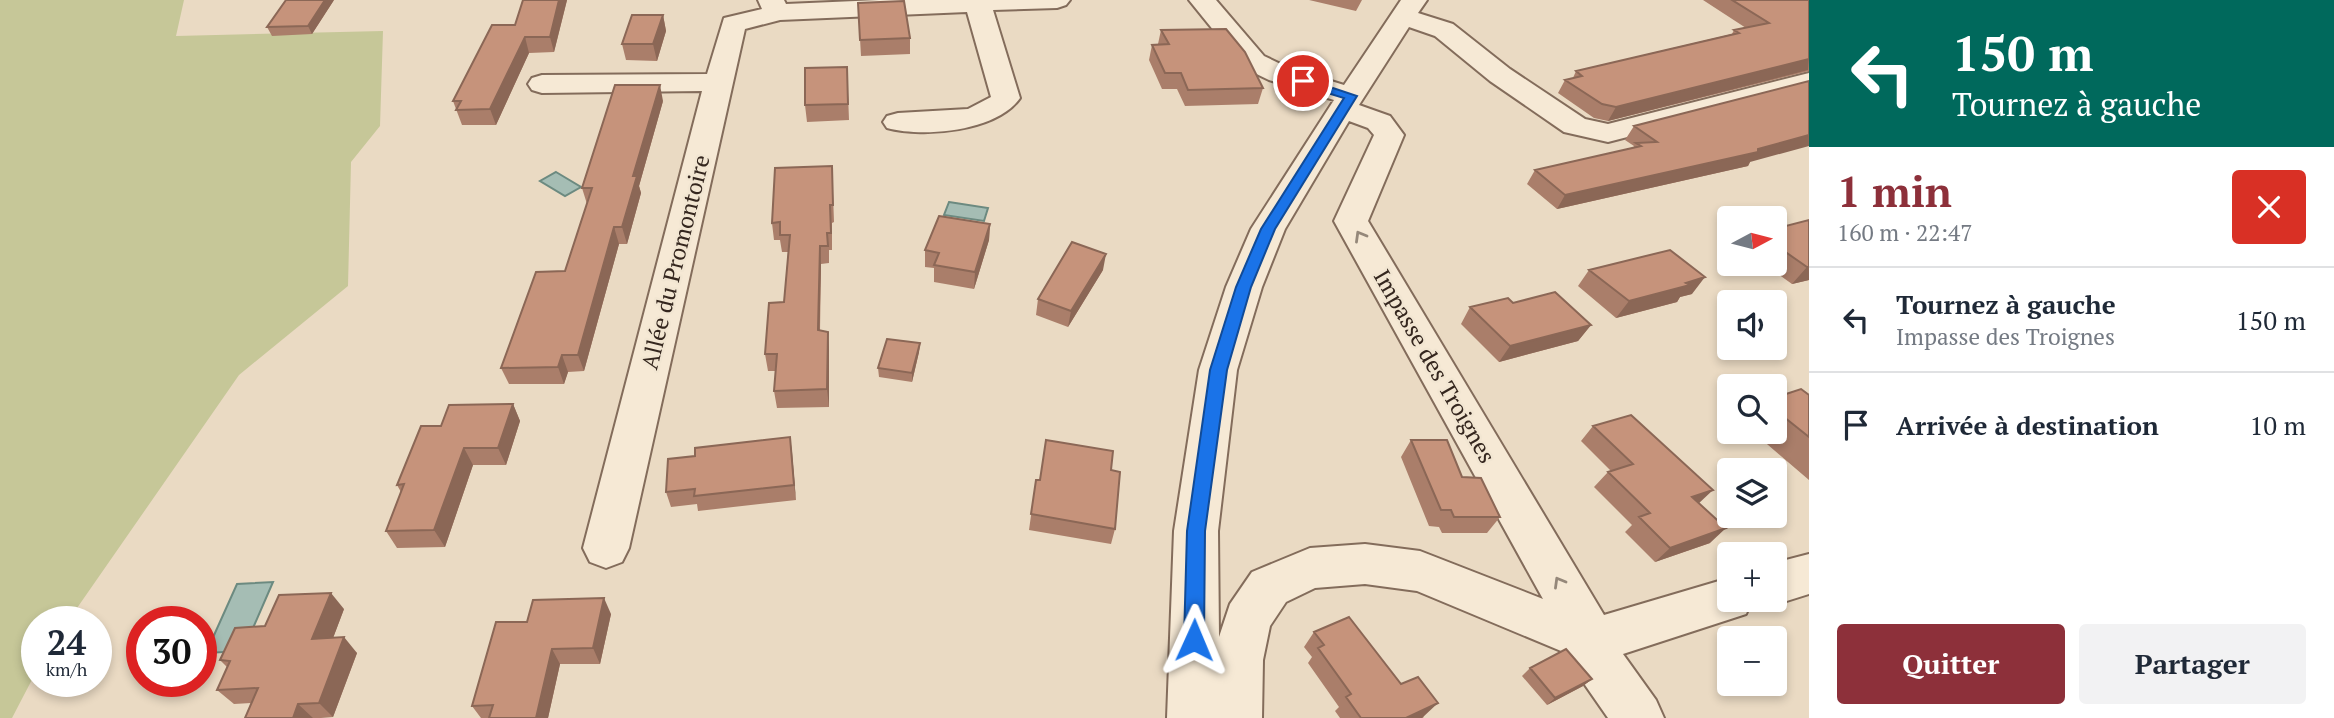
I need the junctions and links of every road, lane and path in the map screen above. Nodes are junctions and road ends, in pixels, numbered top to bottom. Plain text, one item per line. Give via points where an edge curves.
1 (1057, 0) edge
2 (1202, 0) edge
3 (1010, 1) edge
4 (978, 4) junction
5 (776, 6) edge
6 (1409, 9) edge
7 (1809, 80) edge
8 (719, 82) junction
9 (542, 84) dead end
10 (1346, 102) junction
11 (898, 122) dead end
12 (606, 548) dead end
13 (1809, 574) edge
14 (1787, 580) edge
15 (1717, 603) edge
16 (1593, 641) junction
17 (1193, 718) edge
18 (1236, 718) edge
19 (1637, 718) edge

1 - 3 street
2 - 10 street, Impasse des Troignes via 1254,62
3 - 4 street
4 - 5 street
4 - 11 street via 1006,98 998,109 982,117
5 - 8 street, Allée du Promontoire via 733,24
6 - 7 street via 1575,126 1608,133
6 - 10 street
8 - 9 street
8 - 12 street, Allée du Promontoire
16 -> 10 street, Impasse des Troignes via 1351,221 1389,135 1379,122
10 - 17 street via 1268,229 1244,287 1219,370 1196,531
13 - 14 street
15 - 16 street
16 - 18 street via 1420,570 1365,564 1310,568 1269,587 1248,619 1238,660
16 - 19 street via 1601,665

